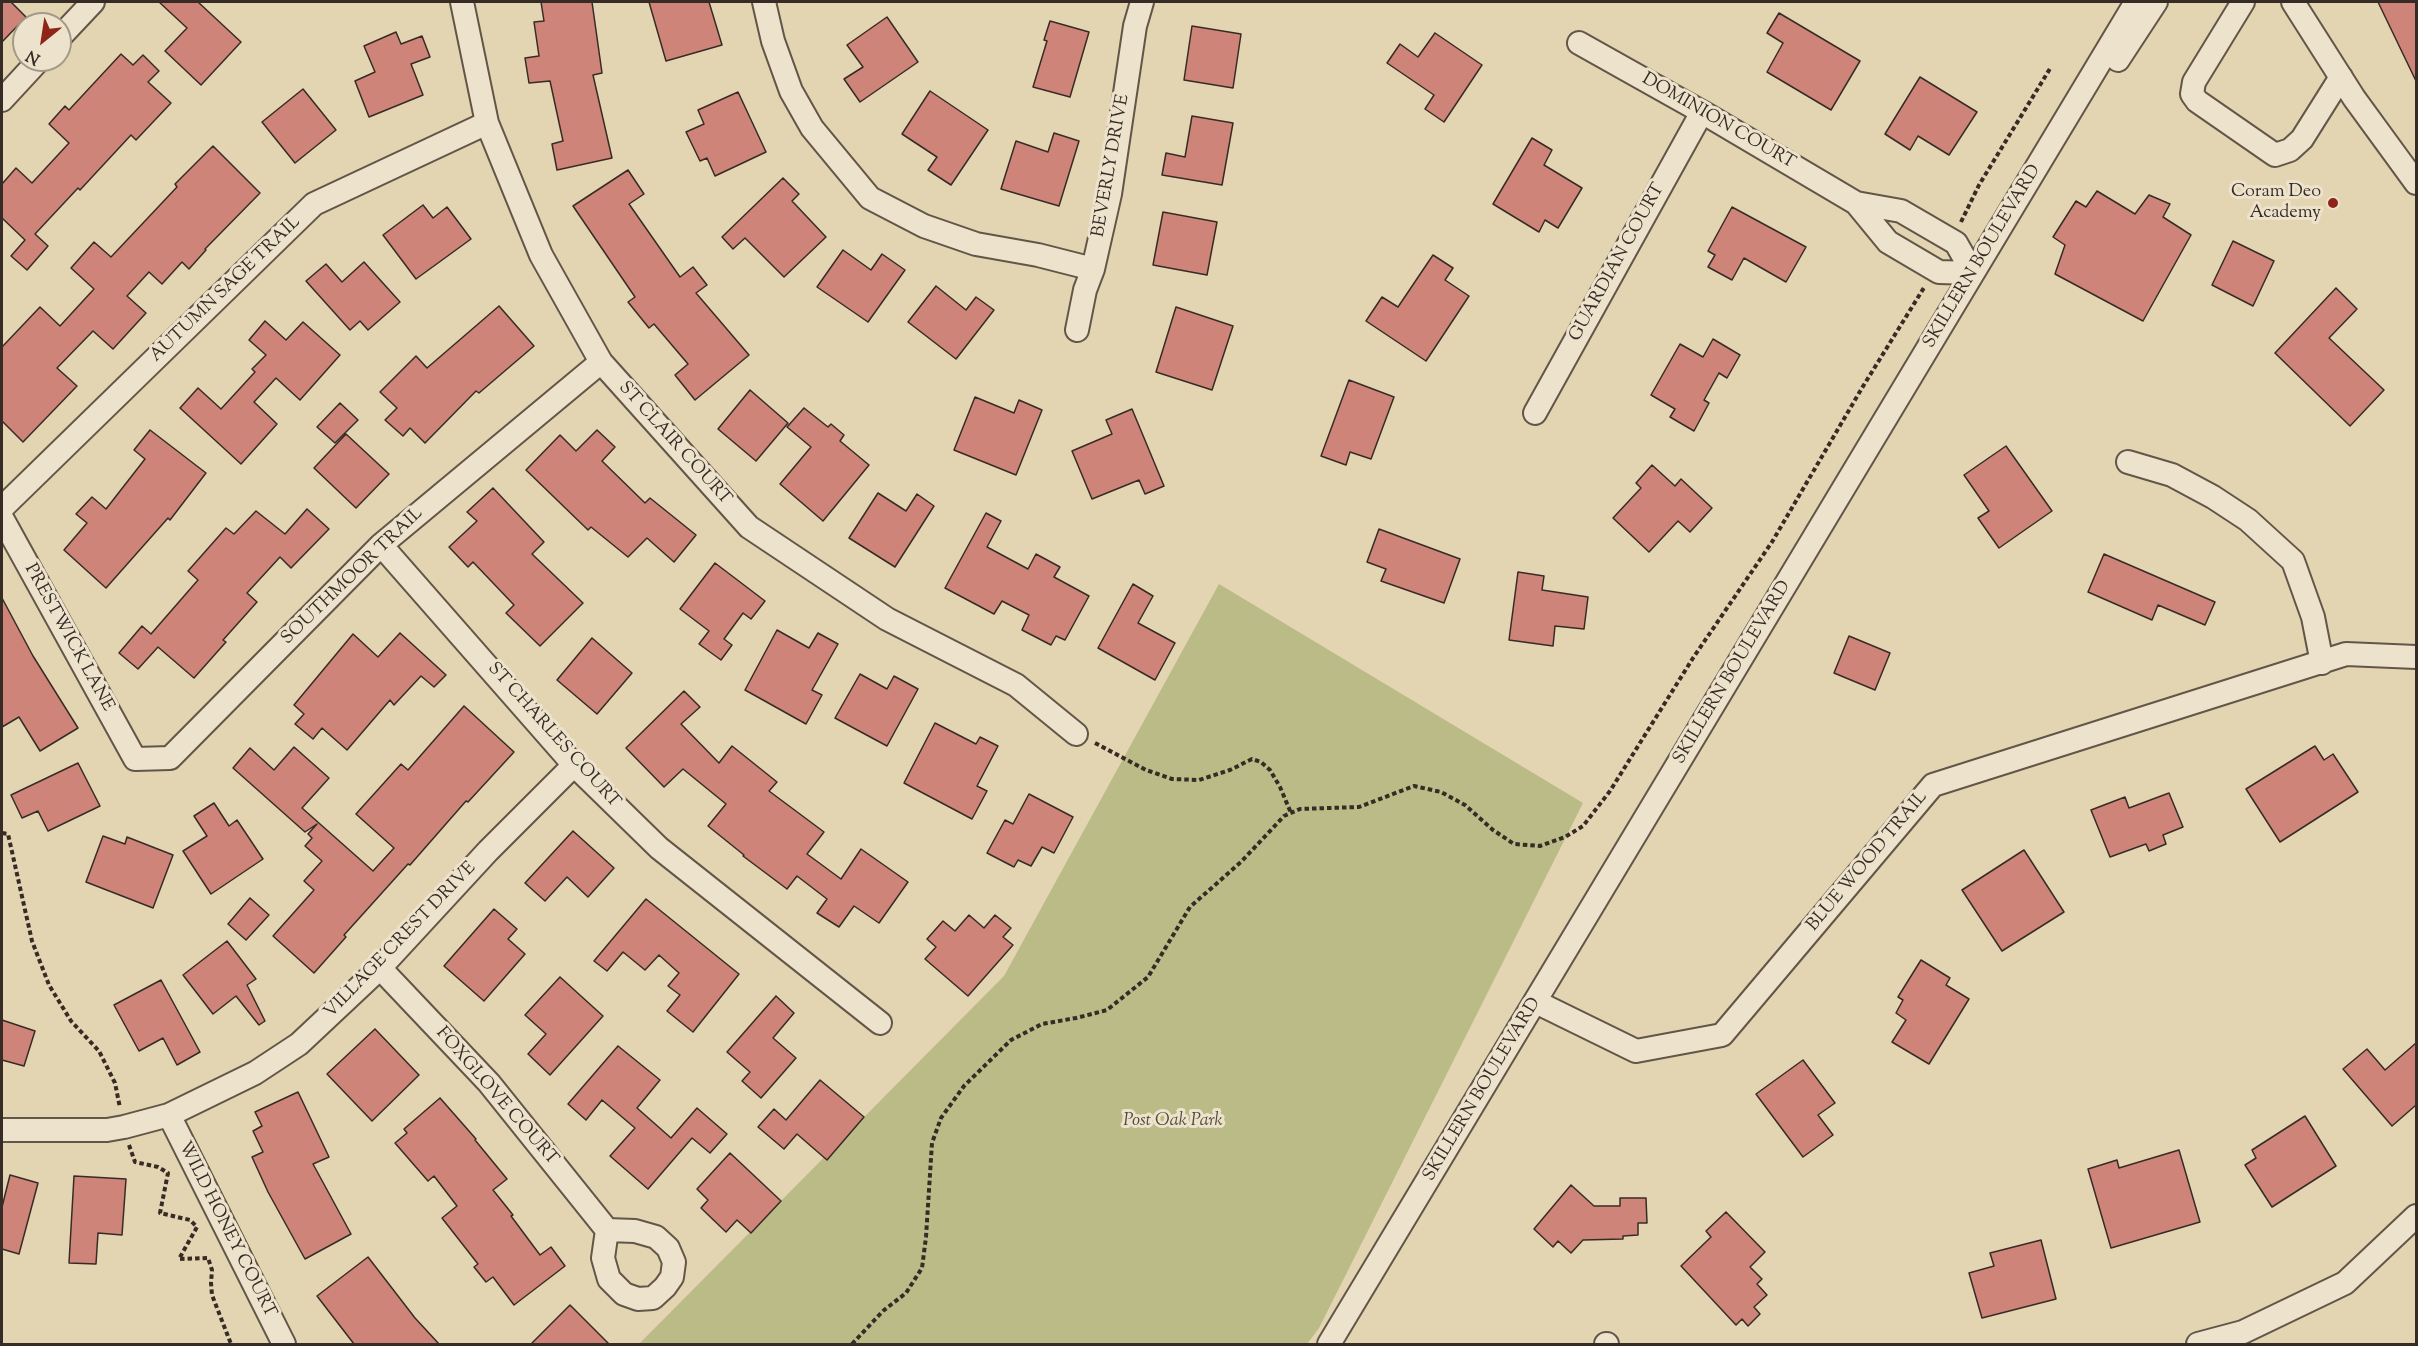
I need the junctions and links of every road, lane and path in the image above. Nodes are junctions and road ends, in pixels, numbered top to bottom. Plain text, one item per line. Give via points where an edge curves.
1 (93, 2) edge
2 (462, 2) edge
3 (764, 2) edge
4 (1142, 2) edge
5 (2136, 2) edge
6 (2156, 2) edge
7 (2243, 2) edge
8 (2293, 2) edge
9 (72, 24) edge
10 (1579, 43) dead end
11 (2051, 67) dead end
12 (28, 72) edge
13 (2341, 77) junction
14 (2089, 80) junction
15 (2, 100) edge
16 (1702, 112) junction
17 (487, 123) junction
18 (2416, 183) edge
19 (1856, 203) junction
20 (1952, 241) junction
21 (1093, 269) junction
22 (1935, 270) junction
23 (1973, 273) junction
24 (1077, 330) dead end
25 (601, 362) junction
26 (1534, 413) dead end
27 (2128, 462) dead end
28 (2, 508) edge
29 (2, 518) edge
30 (381, 545) junction
31 (2416, 657) edge
32 (2322, 663) junction
33 (1076, 734) joint
34 (135, 759) joint
35 (574, 765) junction
36 (1291, 813) junction
37 (2, 832) edge
38 (380, 968) junction
39 (1536, 1002) junction
40 (880, 1023) dead end
41 (169, 1115) junction
42 (124, 1127) junction
43 (2, 1130) edge
44 (2416, 1216) edge
45 (607, 1230) dead end
46 (231, 1344) edge
47 (284, 1344) edge
48 (852, 1344) edge
49 (1329, 1344) edge
50 (2198, 1344) edge

1 - 9 street
2 - 17 street, ST CLAIR COURT
3 - 21 street via 791,91 812,128 870,198 924,226 976,244
4 - 21 street, BEVERLY DRIVE via 1110,194
5 - 14 street, SKILLERN BOULEVARD
6 - 14 street via 2110,72
7 - 13 street via 2194,82 2192,94 2197,101 2275,154 2290,150 2302,139
8 - 13 street
10 - 16 street, DOMINION COURT
11 - 20 path via 1979,185
12 - 15 street
13 - 18 street
14 - 23 street, SKILLERN BOULEVARD
16 - 19 street, DOMINION COURT
16 - 26 street, GUARDIAN COURT
17 - 25 street, ST CLAIR COURT via 541,255
17 - 28 street, AUTUMN SAGE TRAIL via 314,204
19 - 20 street, DOMINION COURT via 1901,211
19 - 22 street, DOMINION COURT via 1888,242
20 - 23 street, DOMINION COURT
21 - 24 street, BEVERLY DRIVE
22 - 23 street, DOMINION COURT
22 - 36 path via 1772,542 1610,791 1583,826 1540,846 1514,844 1465,805 1442,792 1414,786 1359,807 1300,809
23 - 39 street, SKILLERN BOULEVARD
25 - 30 street, SOUTHMOOR TRAIL
25 - 33 street, ST CLAIR COURT via 749,527 887,619 1016,685
27 - 32 street via 2172,475 2213,497 2248,520 2293,561 2313,617
29 - 34 street, PRESTWICK LANE
30 - 34 street, SOUTHMOOR TRAIL via 170,758
30 - 35 street, ST CHARLES COURT
31 - 32 street, BLUE WOOD TRAIL via 2346,654
32 - 39 street, BLUE WOOD TRAIL via 1933,785 1722,1035 1636,1051
33 - 36 path via 1172,779 1199,780 1251,759 1261,762 1275,778
35 - 38 street, VILLAGE CREST DRIVE via 488,850
35 - 40 street, ST CHARLES COURT via 659,848
36 - 48 path via 1190,907 1148,977 1128,995 1107,1010 1042,1024 1011,1040 964,1086 941,1118 932,1143 922,1268 906,1293
37 - 42 path via 8,834 32,941 49,985 71,1021 99,1051 115,1083
38 - 41 street, VILLAGE CREST DRIVE via 299,1044 255,1073
38 - 45 street, FOXGLOVE COURT via 489,1083
39 - 49 street, SKILLERN BOULEVARD
41 - 42 street, VILLAGE CREST DRIVE
41 - 47 street, WILD HONEY COURT
42 - 43 street, VILLAGE CREST DRIVE
42 - 46 path via 135,1162 168,1173 159,1213 190,1220 197,1227 179,1258 208,1258 212,1295
44 - 50 street via 2345,1283 2243,1332

